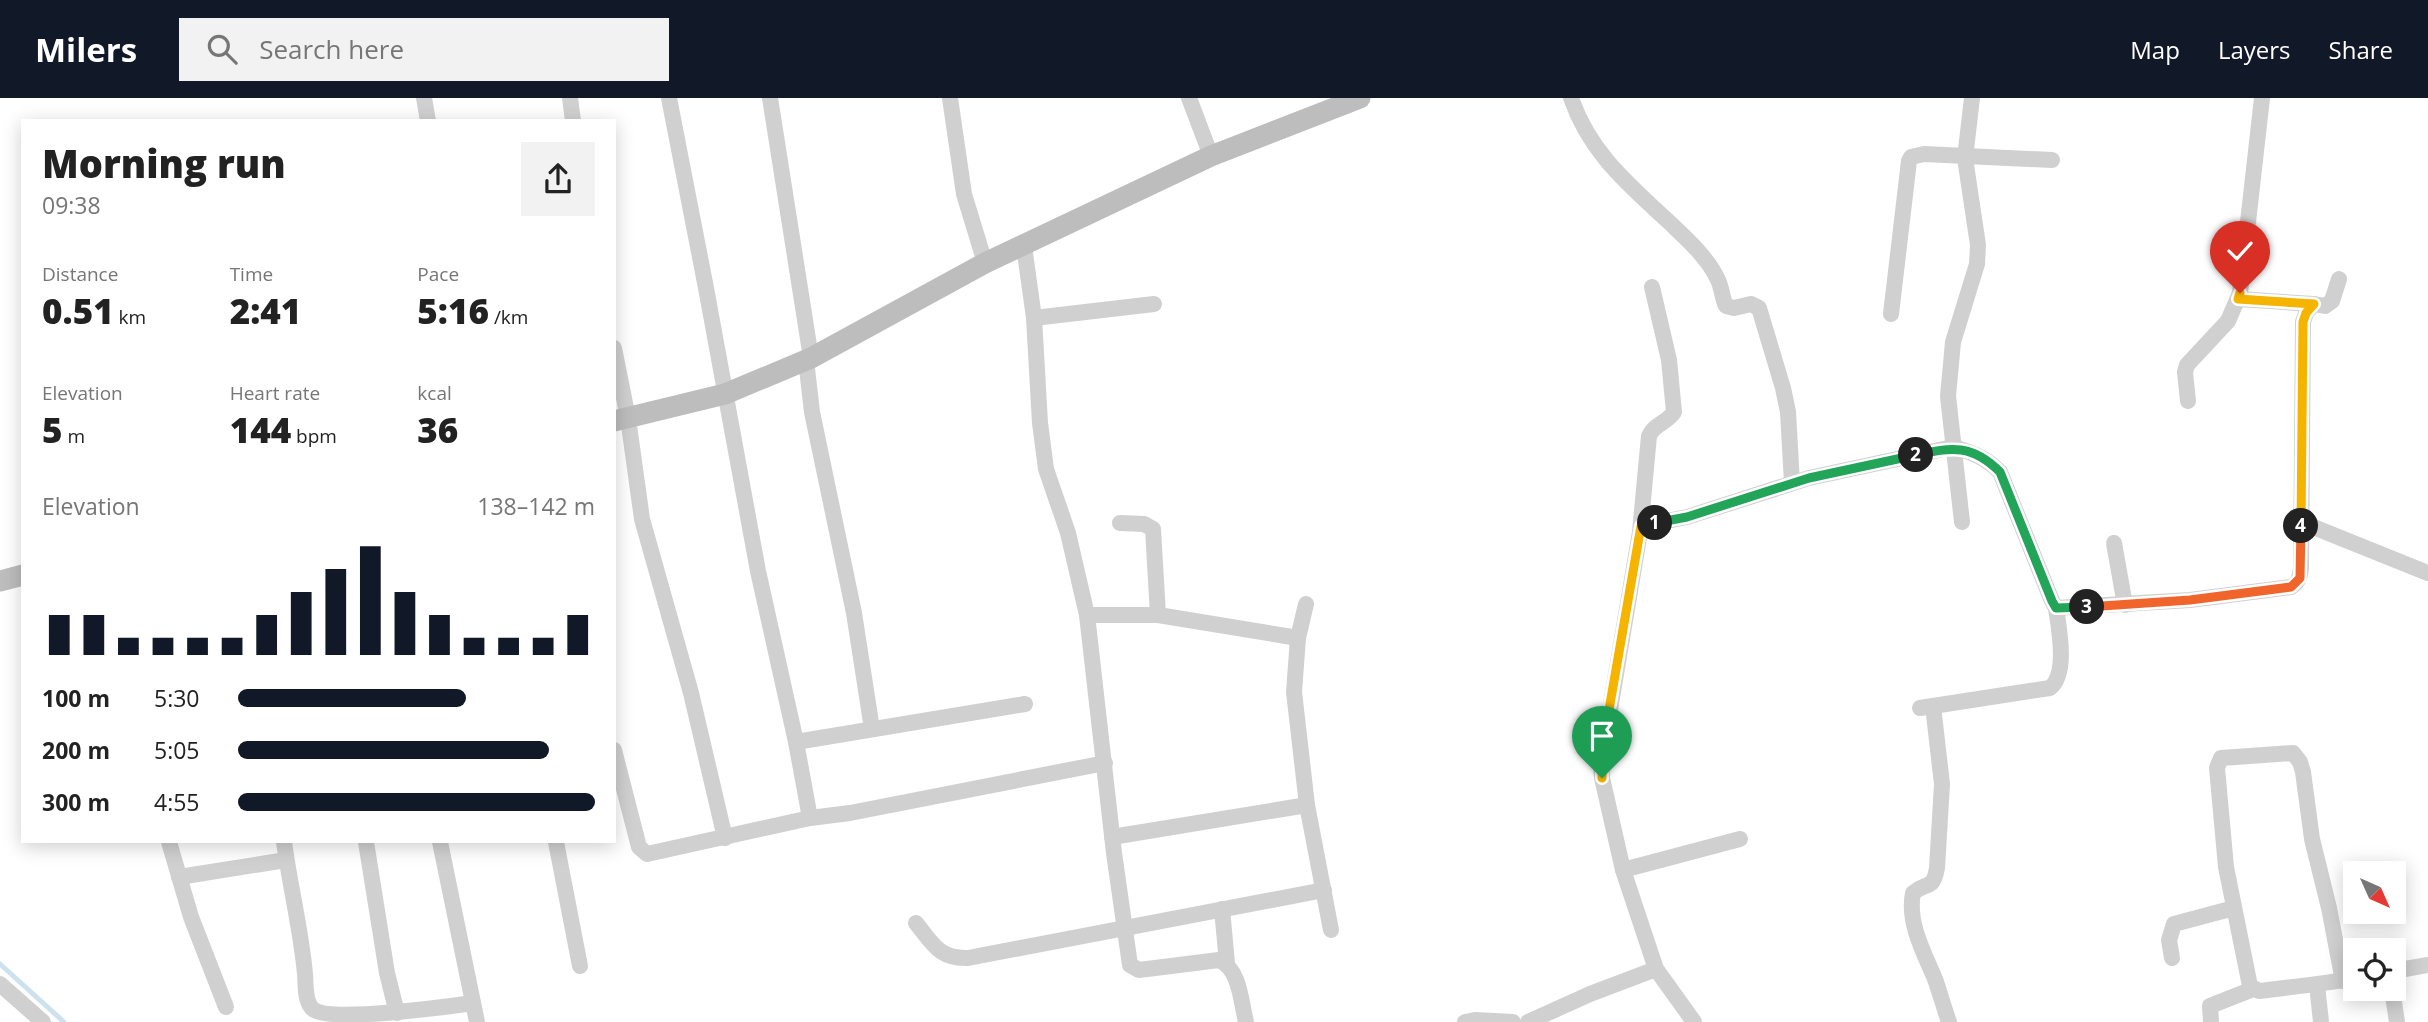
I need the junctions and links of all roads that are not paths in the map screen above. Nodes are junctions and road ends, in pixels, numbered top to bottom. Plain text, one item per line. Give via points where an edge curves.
1 (424, 98) edge
2 (570, 98) edge
3 (668, 98) edge
4 (770, 98) edge
5 (1189, 98) edge
6 (1360, 98) edge
7 (1571, 98) edge
8 (1972, 98) edge
9 (2262, 98) edge
10 (954, 99) edge
11 (428, 119) edge
12 (573, 119) edge
13 (1211, 156) junction
14 (1965, 158) junction
15 (2052, 160) dead end
16 (1024, 246) junction
17 (985, 264) junction
18 (2339, 279) dead end
19 (1652, 287) dead end
20 (2238, 299) junction
21 (1154, 304) dead end
22 (2314, 304) junction
23 (1892, 314) dead end
24 (1034, 318) junction
25 (809, 359) junction
26 (616, 368) edge
27 (725, 394) junction
28 (2188, 401) dead end
29 (621, 419) edge
30 (1953, 447) junction
31 (1792, 483) junction
32 (1962, 522) dead end
33 (2301, 522) junction
34 (1120, 523) dead end
35 (1641, 526) junction
36 (2114, 543) dead end
37 (2428, 573) edge
38 (21, 576) edge
39 (0, 581) edge
40 (1306, 604) dead end
41 (2125, 605) junction
42 (2056, 608) junction
43 (1087, 615) junction
44 (1158, 615) junction
45 (1298, 638) junction
46 (1025, 704) dead end
47 (872, 729) junction
48 (796, 742) junction
49 (616, 757) edge
50 (1105, 763) junction
51 (1307, 806) junction
52 (810, 818) junction
53 (1112, 837) junction
54 (725, 838) junction
55 (1741, 839) dead end
56 (169, 843) edge
57 (284, 843) edge
58 (366, 843) edge
59 (440, 843) edge
60 (556, 843) edge
61 (286, 860) junction
62 (1623, 870) junction
63 (179, 877) junction
64 (1324, 890) junction
65 (2234, 908) junction
66 (1222, 909) junction
67 (916, 923) dead end
68 (1125, 926) junction
69 (1331, 930) dead end
70 (2172, 958) dead end
71 (2343, 958) edge
72 (1227, 963) junction
73 (2428, 965) edge
74 (580, 966) dead end
75 (1656, 969) junction
76 (2406, 969) edge
77 (2343, 980) edge
78 (0, 984) edge
79 (2317, 985) junction
80 (2253, 989) junction
81 (2394, 1001) edge
82 (473, 1003) junction
83 (226, 1007) dead end
84 (397, 1013) junction
85 (43, 1022) edge
86 (477, 1022) edge
87 (1246, 1022) edge
88 (1465, 1022) edge
89 (1513, 1022) edge
90 (1528, 1022) edge
91 (1694, 1022) edge
92 (1949, 1022) edge
93 (2211, 1022) edge
94 (2320, 1022) edge
95 (2397, 1022) edge

1 - 11 street
2 - 12 street
3 - 27 street
4 - 25 street
5 - 13 street
6 - 13 street
7 - 31 street via 1589,139 1613,170 1704,259 1719,282 1726,306 1751,304 1759,308 1788,412
8 - 14 street
9 - 20 street
10 - 17 street via 964,194
13 - 16 street
14 - 15 street
14 - 23 street via 1924,154 1909,160
14 - 30 street via 1978,245 1977,264 1953,342 1948,396
16 - 17 street
16 - 24 street
17 - 25 street
18 - 22 street via 2330,304
19 - 35 street via 1675,404 1672,416 1649,436
20 - 22 street
20 - 28 street via 2228,321 2187,365
21 - 24 street
22 - 33 street via 2303,322
24 - 43 street via 1046,469 1069,533
25 - 27 street
25 - 47 street via 811,412 854,613
26 - 29 street
27 - 29 street
27 - 48 street
29 - 54 street via 642,519 691,693
30 - 31 street
30 - 32 street
30 - 42 street via 1989,461 2000,472
31 - 35 street via 1687,517
33 - 37 street
33 - 41 street via 2300,578 2291,587
34 - 44 street via 1153,529
35 - 62 street via 1601,763
36 - 41 street
38 - 39 street
40 - 45 street
41 - 42 street
42 - 92 street via 2061,640 2059,675 2050,688 1926,707 1942,784 1937,868 1931,885 1913,893 1912,906 1919,945
43 - 44 street
43 - 50 street
44 - 45 street
45 - 51 street via 1294,692
46 - 47 street
47 - 48 street
48 - 52 street
49 - 54 street via 642,851
50 - 52 street
50 - 53 street
51 - 53 street
51 - 64 street
52 - 54 street
53 - 68 street
55 - 62 street
56 - 63 street
57 - 61 street
58 - 84 street
59 - 82 street
60 - 74 street
61 - 63 street
61 - 84 street via 309,1006 319,1013
62 - 75 street
63 - 83 street
64 - 66 street
64 - 69 street
65 - 70 street via 2174,924 2169,940
65 - 71 street via 2226,867 2218,761 2227,756 2293,753 2303,772 2312,839
65 - 80 street
66 - 68 street
66 - 72 street
67 - 68 street via 933,945 955,958
68 - 72 street via 1133,968
72 - 87 street
73 - 76 street
75 - 90 street
75 - 91 street
77 - 79 street
78 - 85 street
79 - 80 street
79 - 94 street
80 - 93 street via 2210,1006
81 - 95 street
82 - 84 street
82 - 86 street
88 - 89 street

